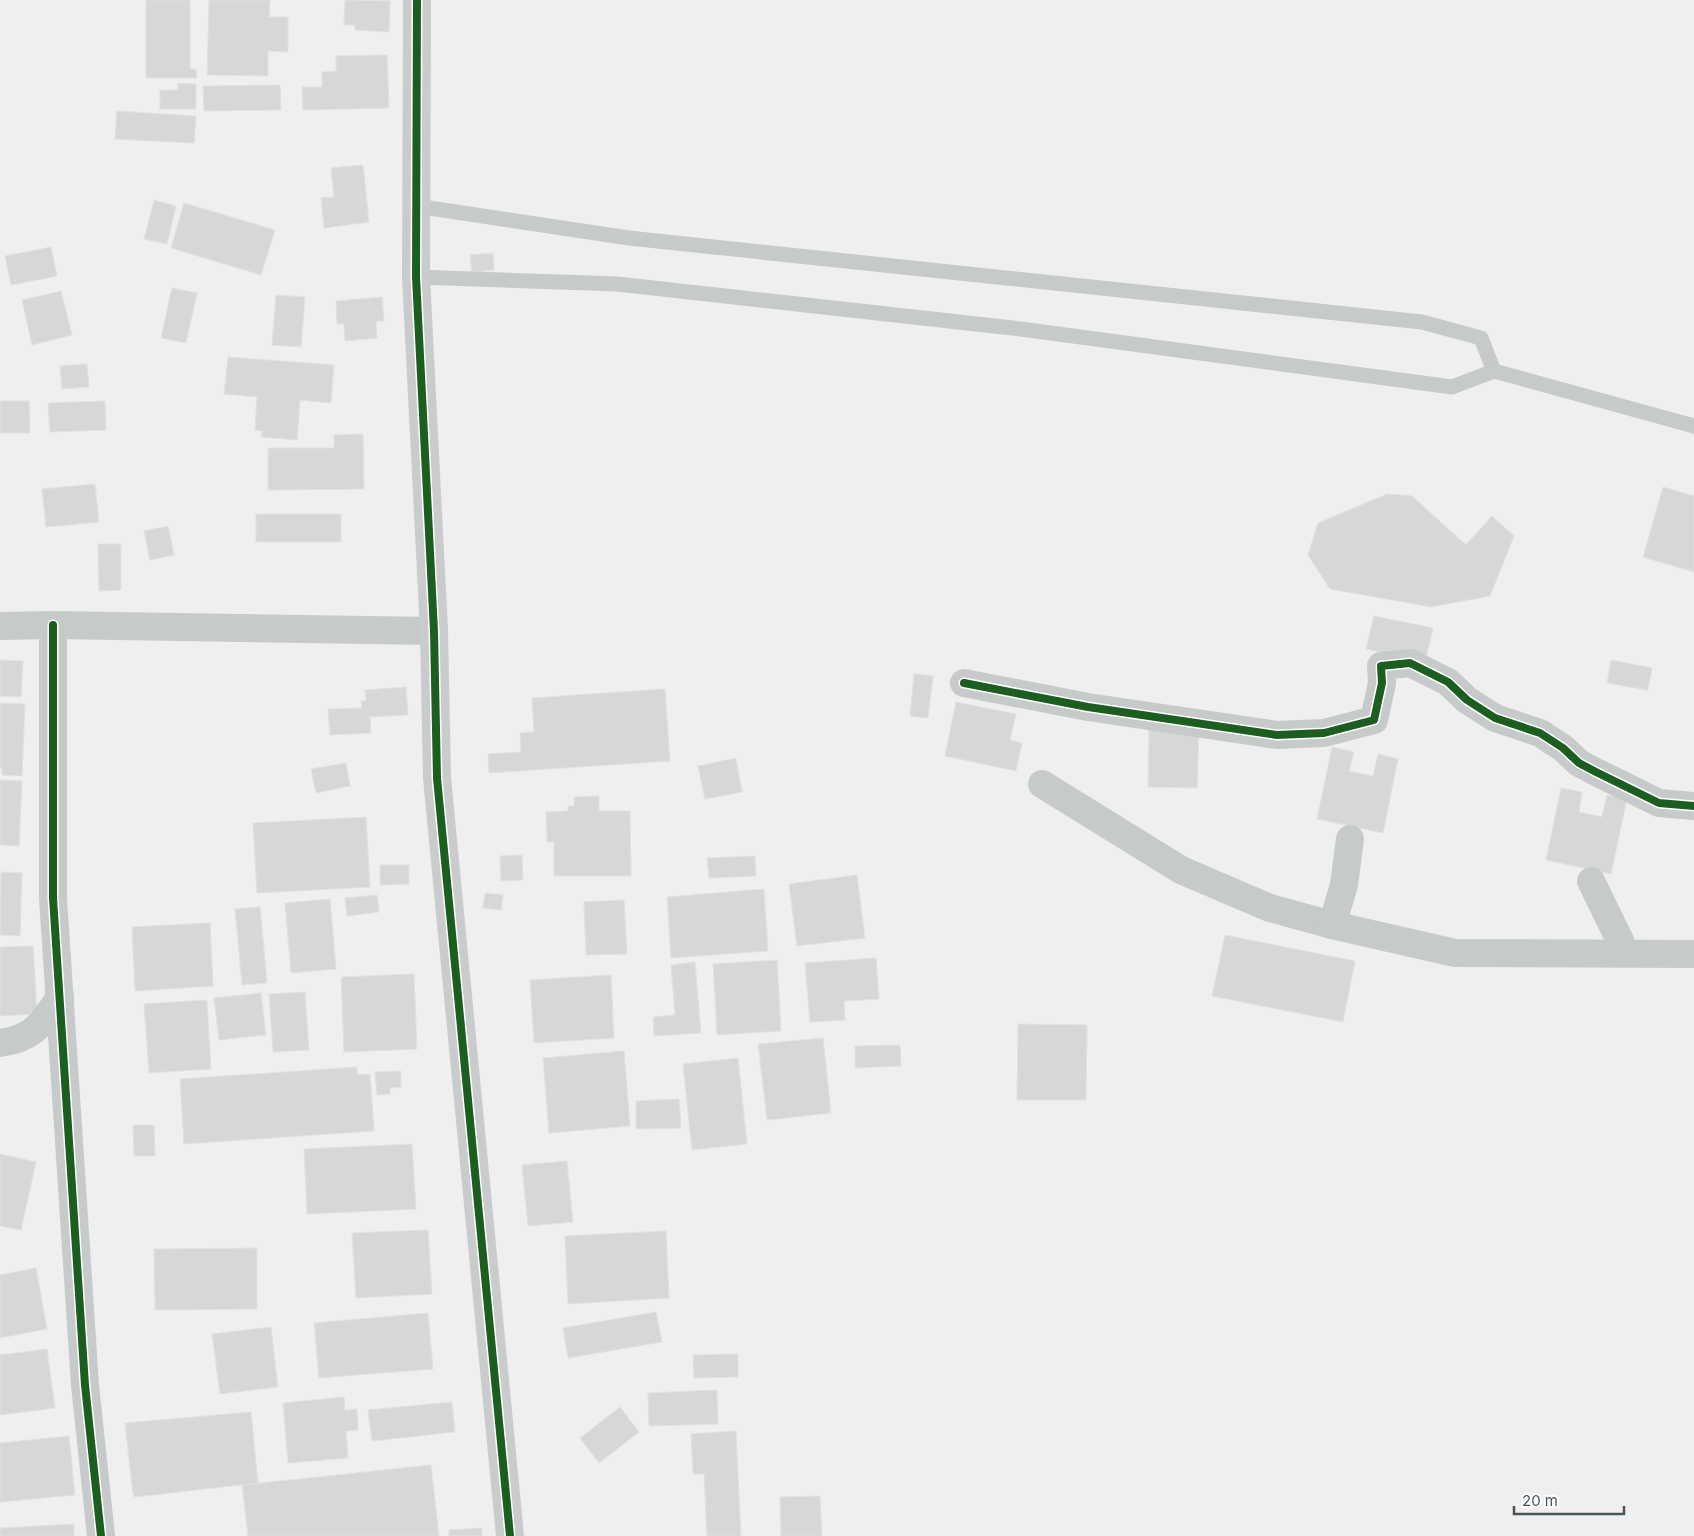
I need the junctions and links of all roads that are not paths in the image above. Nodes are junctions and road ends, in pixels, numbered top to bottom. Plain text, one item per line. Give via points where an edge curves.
1 (417, 0) edge
2 (416, 206) junction
3 (416, 277) junction
4 (1494, 371) junction
5 (1694, 426) edge
6 (53, 624) junction
7 (0, 626) edge
8 (434, 631) junction
9 (964, 683) dead end
10 (1042, 784) dead end
11 (1694, 806) edge
12 (1350, 839) dead end
13 (1591, 881) dead end
14 (1332, 925) junction
15 (1626, 953) junction
16 (1694, 954) edge
17 (60, 997) junction
18 (0, 1043) edge
19 (101, 1536) edge
20 (510, 1536) edge

1 - 2 street
2 - 3 street
2 - 4 lane via 629,238 1422,322 1481,338
3 - 4 lane via 617,284 1021,330 1452,387
3 - 8 street
4 - 5 lane
6 - 7 street
6 - 8 street
6 - 17 street via 53,898
8 - 20 street via 437,778
9 - 11 street via 1088,707 1277,734 1324,733 1374,720 1382,683 1381,666 1410,663 1448,682 1495,718 1540,733 1596,772 1659,803
10 - 14 street via 1181,870 1270,908
12 - 14 street via 1344,885
13 - 15 street
14 - 15 street via 1455,953
15 - 16 street
17 - 18 street via 38,1029
17 - 19 street via 86,1385

